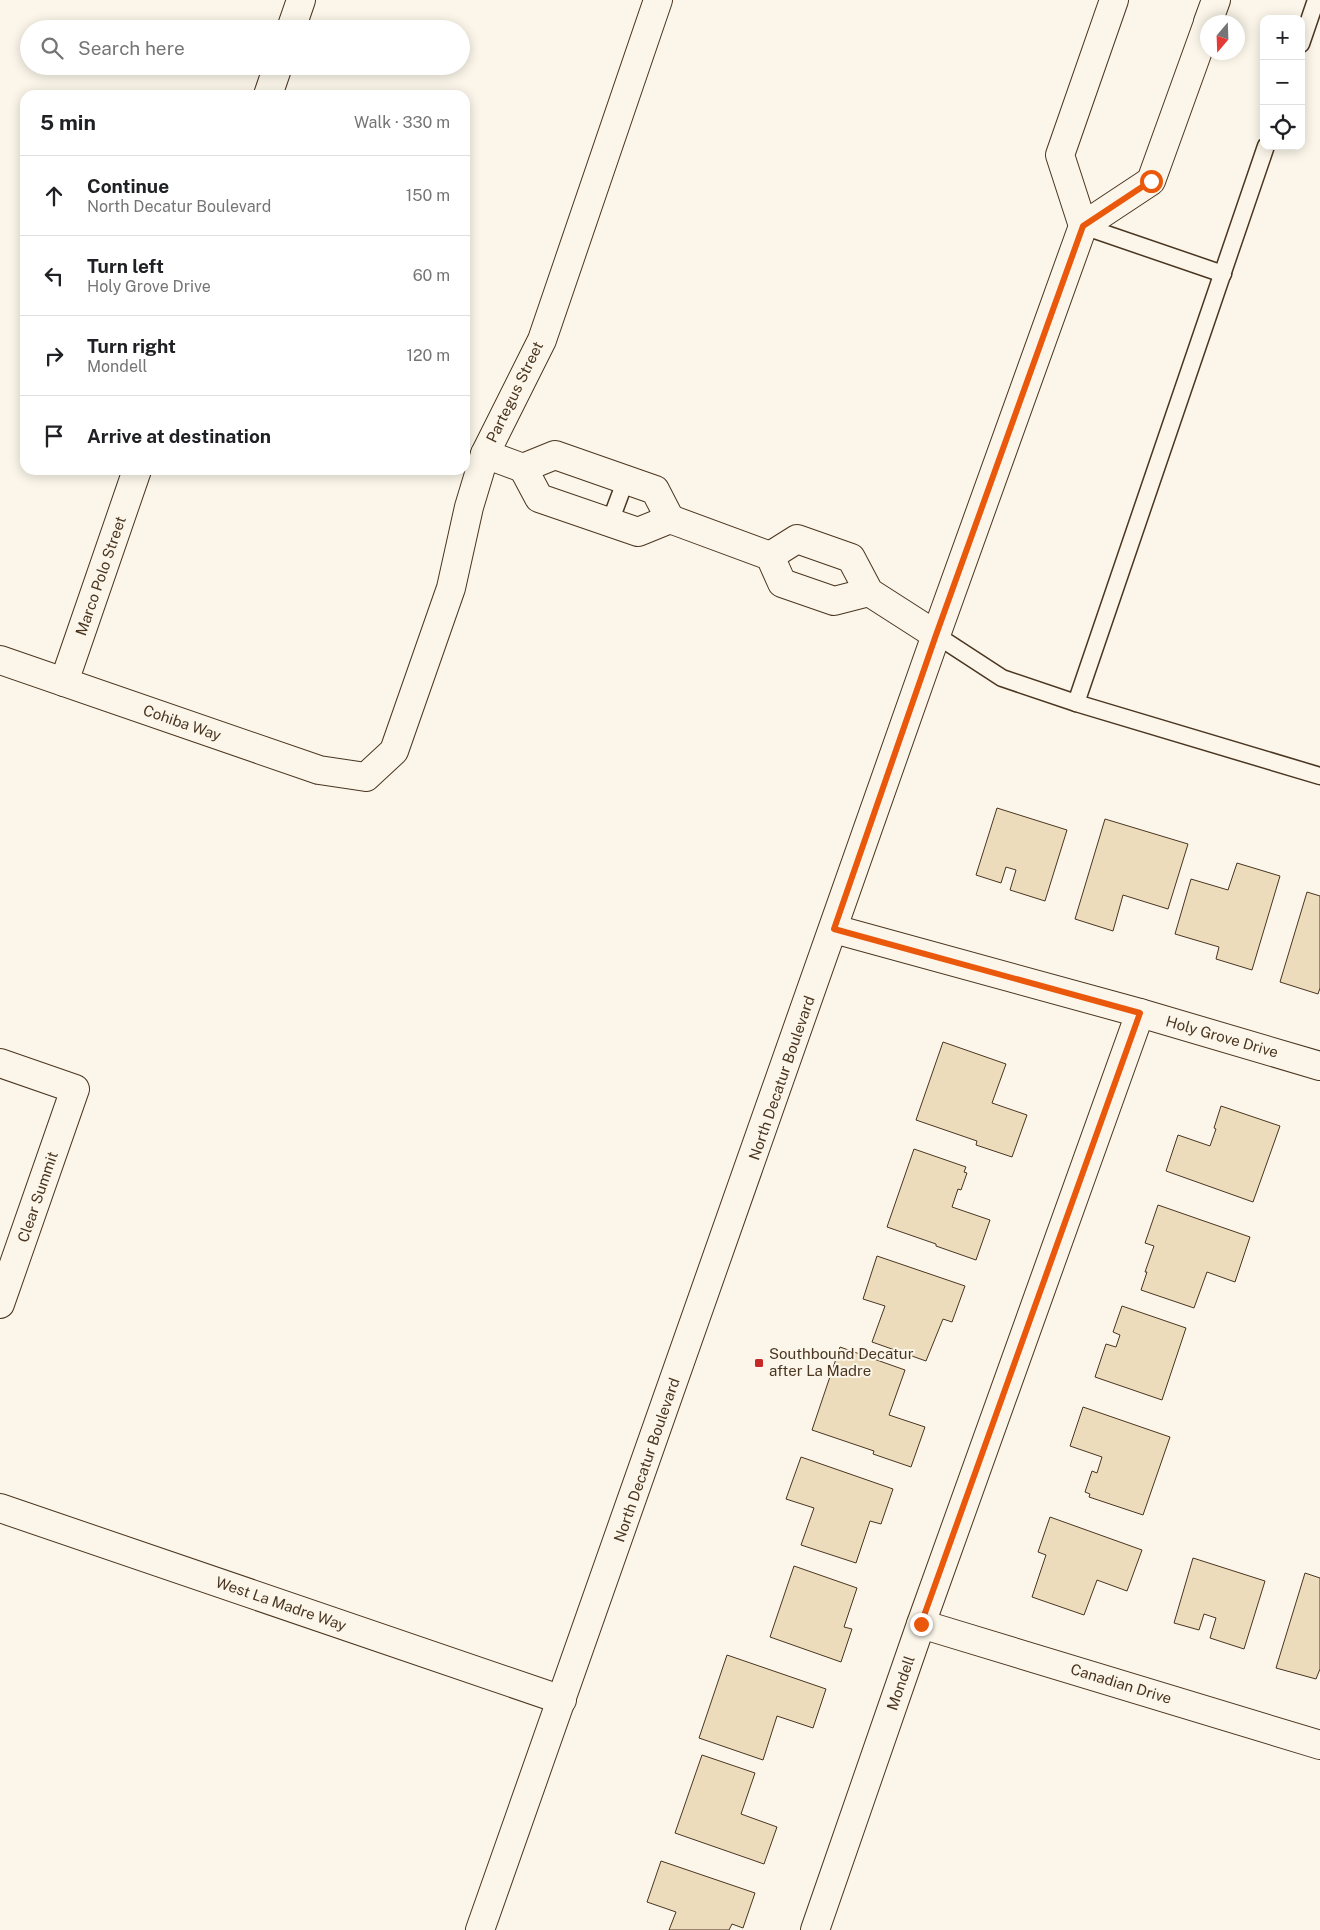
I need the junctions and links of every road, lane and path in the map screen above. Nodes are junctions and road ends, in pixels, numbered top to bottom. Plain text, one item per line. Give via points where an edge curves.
1 (301, 0) edge
2 (658, 0) edge
3 (1114, 0) edge
4 (1216, 0) edge
5 (1314, 1) edge
6 (1211, 15) edge
7 (294, 20) edge
8 (1305, 31) edge
9 (1200, 45) edge
10 (275, 75) edge
11 (270, 90) edge
12 (1265, 150) edge
13 (1083, 226) junction
14 (1223, 274) junction
15 (485, 454) junction
16 (524, 468) junction
17 (135, 475) edge
18 (626, 479) junction
19 (670, 519) junction
20 (610, 522) junction
21 (770, 556) junction
22 (869, 592) junction
23 (936, 635) junction
24 (0, 660) edge
25 (64, 682) junction
26 (1076, 703) junction
27 (1320, 776) edge
28 (366, 777) joint
29 (834, 929) junction
30 (1140, 1013) junction
31 (0, 1063) edge
32 (1320, 1066) edge
33 (0, 1304) edge
34 (0, 1508) edge
35 (921, 1624) junction
36 (562, 1700) junction
37 (1320, 1745) edge
38 (480, 1930) edge
39 (815, 1930) edge

1 - 7 street
2 - 15 street, Partegus Street via 542,340
3 - 13 street via 1060,155
4 - 6 street
5 - 8 lane
9 - 13 street via 1151,181
10 - 11 street
12 - 14 lane
13 - 14 lane
13 - 23 street, North Decatur Boulevard
14 - 26 lane
15 - 16 street
15 - 28 street, Partegus Street via 451,588 394,751
16 - 18 street via 554,455
16 - 20 street via 539,498
17 - 25 street, Marco Polo Street
18 - 19 street via 655,490
18 - 20 lane
19 - 20 street via 638,532
19 - 21 street
21 - 22 street via 782,583 834,601
21 - 22 street via 797,539 851,558
22 - 23 street
23 - 26 lane via 1002,678
23 - 29 street, North Decatur Boulevard
24 - 25 street, Cohiba Way
25 - 28 street, Cohiba Way via 319,770
26 - 27 lane
29 - 30 street, Holy Grove Drive
29 - 36 street, North Decatur Boulevard
30 - 32 street, Holy Grove Drive
30 - 35 street, Mondell
31 - 33 street, Clear Summit via 75,1089
34 - 36 street, West La Madre Way
35 - 37 street, Canadian Drive
35 - 39 street, Mondell
36 - 38 street, North Decatur Boulevard

